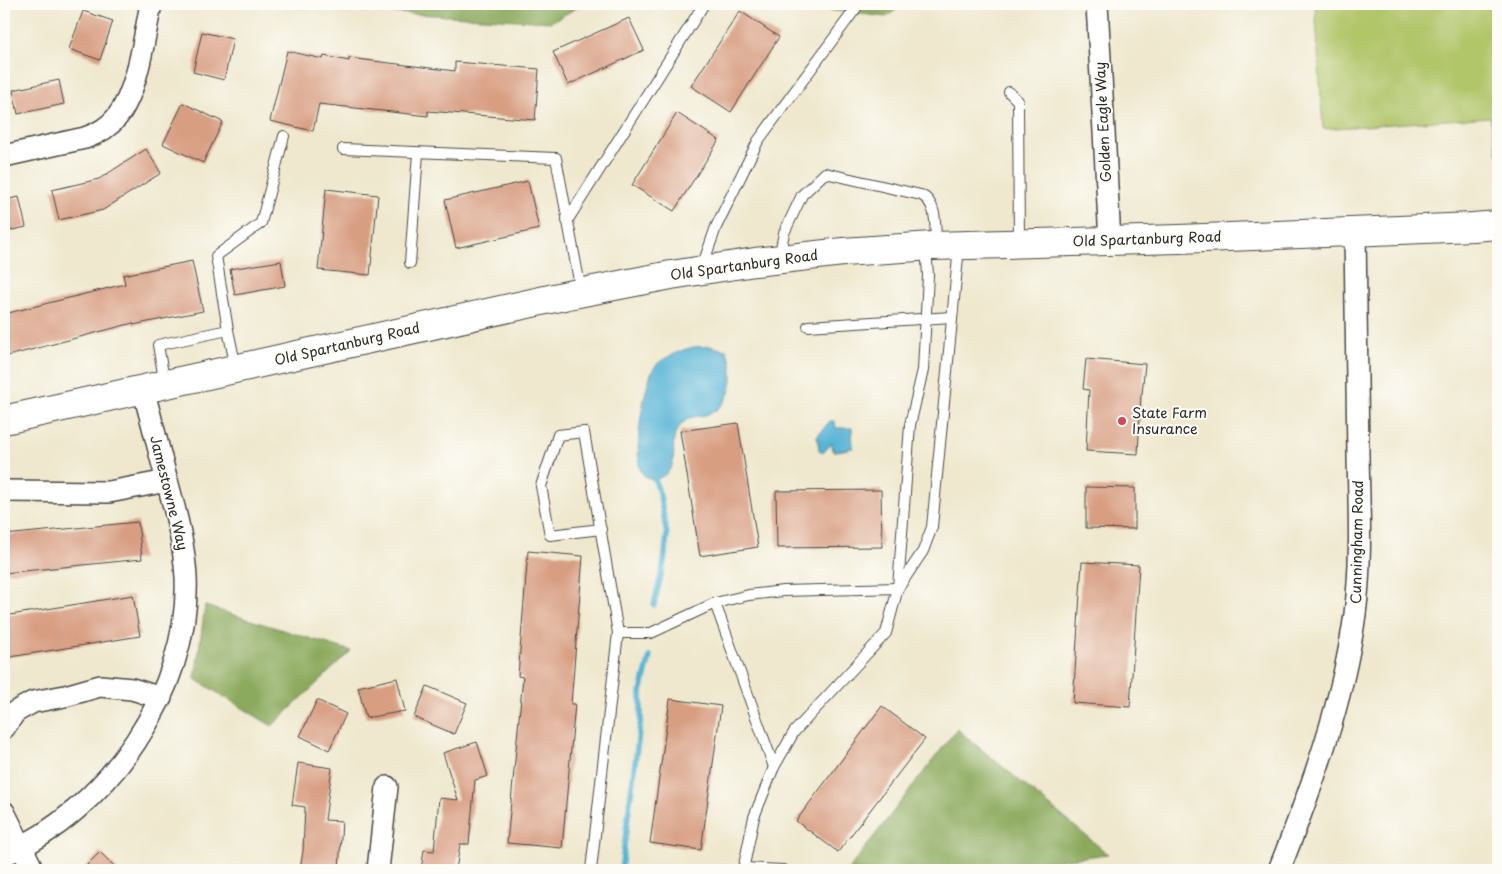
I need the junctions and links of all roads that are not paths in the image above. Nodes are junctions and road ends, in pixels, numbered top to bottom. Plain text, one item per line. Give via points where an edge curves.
1 (151, 4) edge
2 (704, 4) edge
3 (859, 4) edge
4 (1096, 4) edge
5 (1009, 92) dead end
6 (284, 136) dead end
7 (343, 150) dead end
8 (418, 152) junction
9 (4, 156) edge
10 (567, 221) junction
11 (1498, 225) edge
12 (1355, 232) junction
13 (1110, 241) junction
14 (1019, 243) junction
15 (940, 246) junction
16 (778, 259) junction
17 (410, 263) dead end
18 (701, 270) junction
19 (581, 292) junction
20 (952, 317) junction
21 (926, 318) junction
22 (808, 326) dead end
23 (228, 330) junction
24 (236, 369) junction
25 (154, 387) junction
26 (4, 420) edge
27 (167, 481) junction
28 (4, 491) edge
29 (601, 529) junction
30 (898, 588) junction
31 (715, 603) junction
32 (618, 633) junction
33 (161, 698) junction
34 (4, 728) edge
35 (774, 767) junction
36 (387, 787) dead end
37 (4, 812) edge
38 (13, 851) edge
39 (743, 869) edge
40 (33, 870) edge
41 (378, 870) edge
42 (591, 870) edge
43 (783, 870) edge
44 (1279, 870) edge

1 - 9 street via 131,90 117,117 85,138
2 - 10 lane
3 - 18 lane via 758,141 716,227
4 - 13 street, Golden Eagle Way
5 - 14 lane via 1018,101
6 - 23 lane via 261,223 216,256
7 - 8 lane
8 - 10 lane via 556,158
8 - 17 lane
10 - 19 lane
11 - 12 main road, Old Spartanburg Road
12 - 13 main road, Old Spartanburg Road
12 - 44 street, Cunningham Road via 1360,540 1355,613 1342,685 1326,743
13 - 14 main road, Old Spartanburg Road
14 - 15 main road, Old Spartanburg Road
15 - 16 main road, Old Spartanburg Road
15 - 16 lane via 933,209 926,198 825,174 802,196 784,232
15 - 20 lane
15 - 21 lane via 928,275
16 - 18 main road, Old Spartanburg Road
18 - 19 main road, Old Spartanburg Road
19 - 24 main road, Old Spartanburg Road
20 - 21 lane
20 - 30 lane via 932,527 923,551
21 - 22 lane
21 - 30 lane via 923,370 910,425
23 - 24 lane
23 - 25 lane via 158,346
24 - 25 main road, Old Spartanburg Road
25 - 26 main road, Old Spartanburg Road
25 - 27 street, Jamestowne Way
27 - 28 street via 109,492
27 - 33 street, Jamestowne Way via 184,549 186,602 178,652
29 - 29 lane via 584,432 558,434 541,486 550,534
29 - 32 lane
30 - 31 lane via 783,591
30 - 35 lane via 886,634 794,732
31 - 32 lane via 651,633
31 - 35 lane
32 - 42 lane
33 - 34 street via 132,689 100,686 33,702 16,712
33 - 38 street, Jamestowne Way via 136,742 94,793 57,825
35 - 39 lane via 754,817
36 - 41 street
37 - 38 street
38 - 40 street
39 - 43 lane

